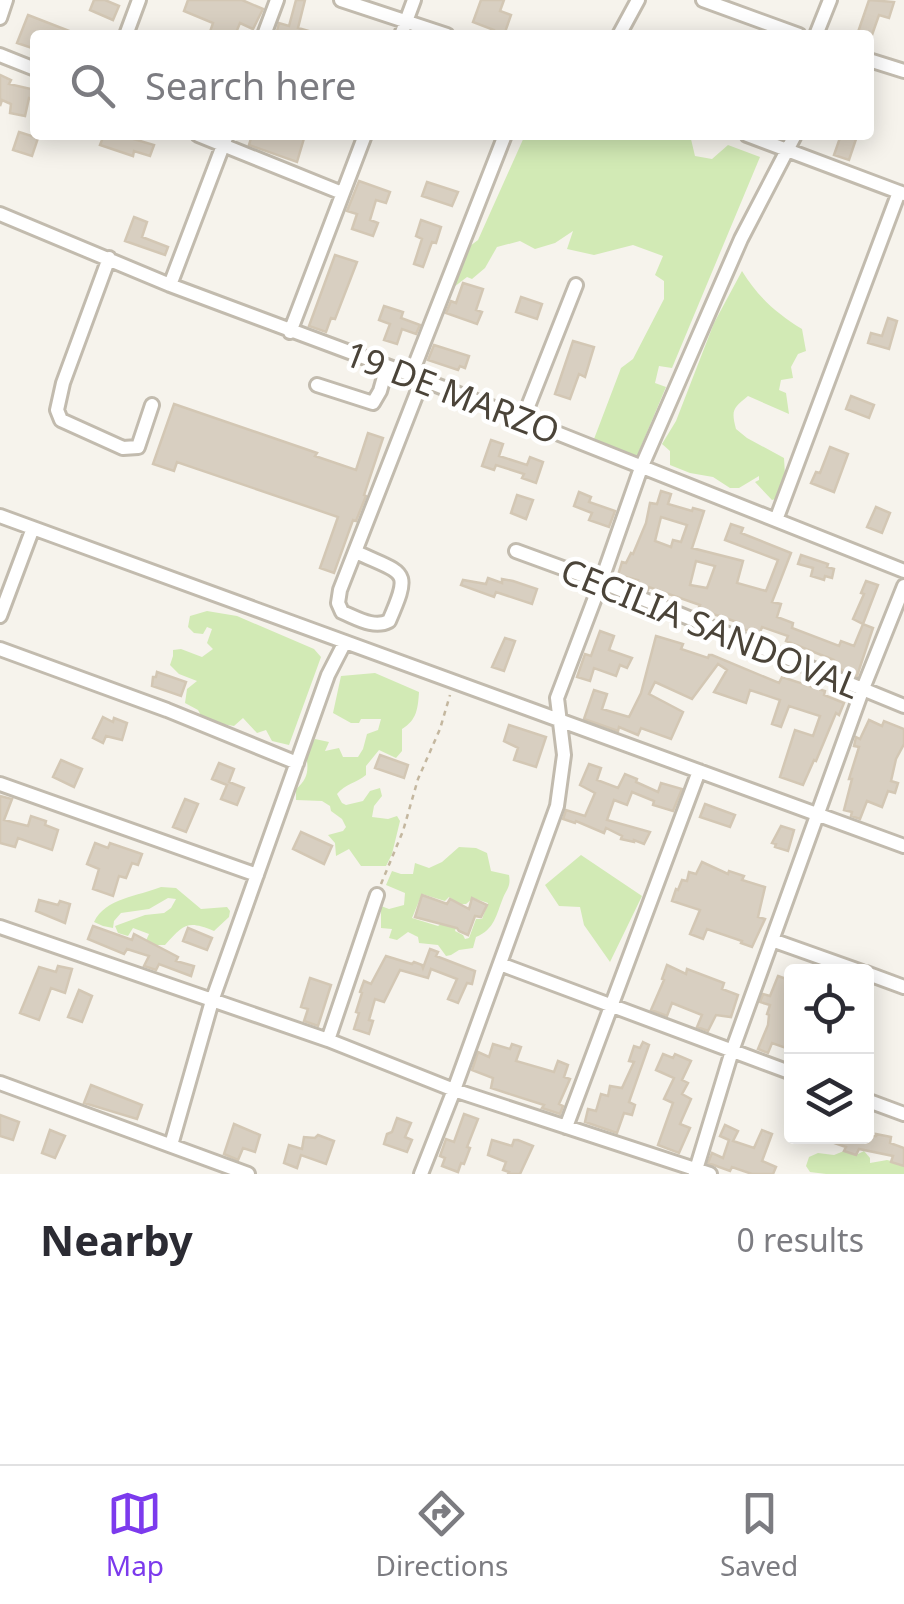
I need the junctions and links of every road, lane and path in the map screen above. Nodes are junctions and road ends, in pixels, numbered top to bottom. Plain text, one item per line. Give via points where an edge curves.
1 (6, 0) edge
2 (139, 0) edge
3 (278, 0) edge
4 (341, 0) edge
5 (414, 0) edge
6 (638, 0) edge
7 (702, 0) edge
8 (830, 0) edge
9 (0, 18) edge
10 (403, 28) edge
11 (128, 30) edge
12 (266, 30) edge
13 (623, 30) edge
14 (786, 30) edge
15 (818, 30) edge
16 (0, 55) edge
17 (874, 62) edge
18 (30, 66) edge
19 (904, 72) edge
20 (225, 140) edge
21 (363, 140) edge
22 (504, 140) edge
23 (761, 140) edge
24 (793, 140) edge
25 (789, 150) junction
26 (342, 192) junction
27 (902, 193) edge
28 (0, 214) edge
29 (108, 258) junction
30 (170, 285) junction
31 (576, 285) dead end
32 (290, 332) junction
33 (388, 366) junction
34 (416, 378) junction
35 (317, 385) dead end
36 (152, 406) dead end
37 (523, 420) junction
38 (641, 468) junction
39 (0, 516) edge
40 (776, 520) junction
41 (33, 528) junction
42 (356, 552) junction
43 (516, 552) dead end
44 (904, 571) edge
45 (602, 582) junction
46 (904, 586) edge
47 (0, 616) edge
48 (345, 642) junction
49 (0, 650) edge
50 (454, 682) junction
51 (862, 690) junction
52 (904, 706) edge
53 (560, 720) junction
54 (297, 763) junction
55 (700, 770) junction
56 (0, 784) edge
57 (818, 814) junction
58 (904, 846) edge
59 (257, 876) junction
60 (377, 895) joint
61 (0, 927) edge
62 (772, 940) junction
63 (500, 964) junction
64 (841, 964) edge
65 (874, 976) edge
66 (904, 986) edge
67 (212, 1001) junction
68 (614, 1004) junction
69 (328, 1040) junction
70 (732, 1052) junction
71 (784, 1070) edge
72 (0, 1083) edge
73 (454, 1090) junction
74 (874, 1103) edge
75 (904, 1114) edge
76 (566, 1127) junction
77 (172, 1145) junction
78 (695, 1171) edge
79 (248, 1174) edge
80 (421, 1174) edge
81 (710, 1174) edge

1 - 9 street
2 - 11 street
3 - 12 street
4 - 10 street
5 - 10 street
6 - 13 street
7 - 14 street
8 - 15 street
16 - 18 street
17 - 19 street
20 - 26 street
20 - 30 street
21 - 26 street
22 - 34 street
23 - 25 street
24 - 25 street
25 - 27 street
25 - 38 street via 740,239
26 - 32 street
27 - 40 street
28 - 29 street, 19 DE MARZO
29 - 30 street, 19 DE MARZO
29 - 36 street via 56,410 62,420 131,449 138,447
30 - 32 street, 19 DE MARZO
31 - 37 street
32 - 33 street, 19 DE MARZO
33 - 34 street, 19 DE MARZO
33 - 35 street via 373,403
34 - 37 street, 19 DE MARZO
34 - 42 street
37 - 38 street, 19 DE MARZO
38 - 40 street, 19 DE MARZO
38 - 45 street
39 - 41 street
40 - 44 street, 19 DE MARZO
41 - 47 street
41 - 48 street
42 - 42 street via 338,603 342,612 382,624 389,621 402,578
43 - 45 street, CECILIA SANDOVAL
45 - 51 street, CECILIA SANDOVAL
45 - 53 street via 557,698
46 - 51 street
48 - 50 street
48 - 54 street
49 - 54 street
50 - 53 street
50 - 60 path
51 - 52 street, CECILIA SANDOVAL
51 - 57 street
53 - 55 street
53 - 63 street via 564,755 556,806
54 - 59 street
55 - 57 street
55 - 68 street
56 - 59 street
57 - 58 street
57 - 62 street
59 - 67 street
60 - 69 street
61 - 67 street
62 - 64 street
62 - 70 street
63 - 68 street
63 - 73 street
65 - 66 street
67 - 69 street
67 - 77 street
68 - 70 street
68 - 76 street
69 - 73 street
70 - 71 street
70 - 78 street
72 - 77 street
73 - 76 street
73 - 80 street
74 - 75 street
76 - 78 street
77 - 79 street
78 - 81 street

